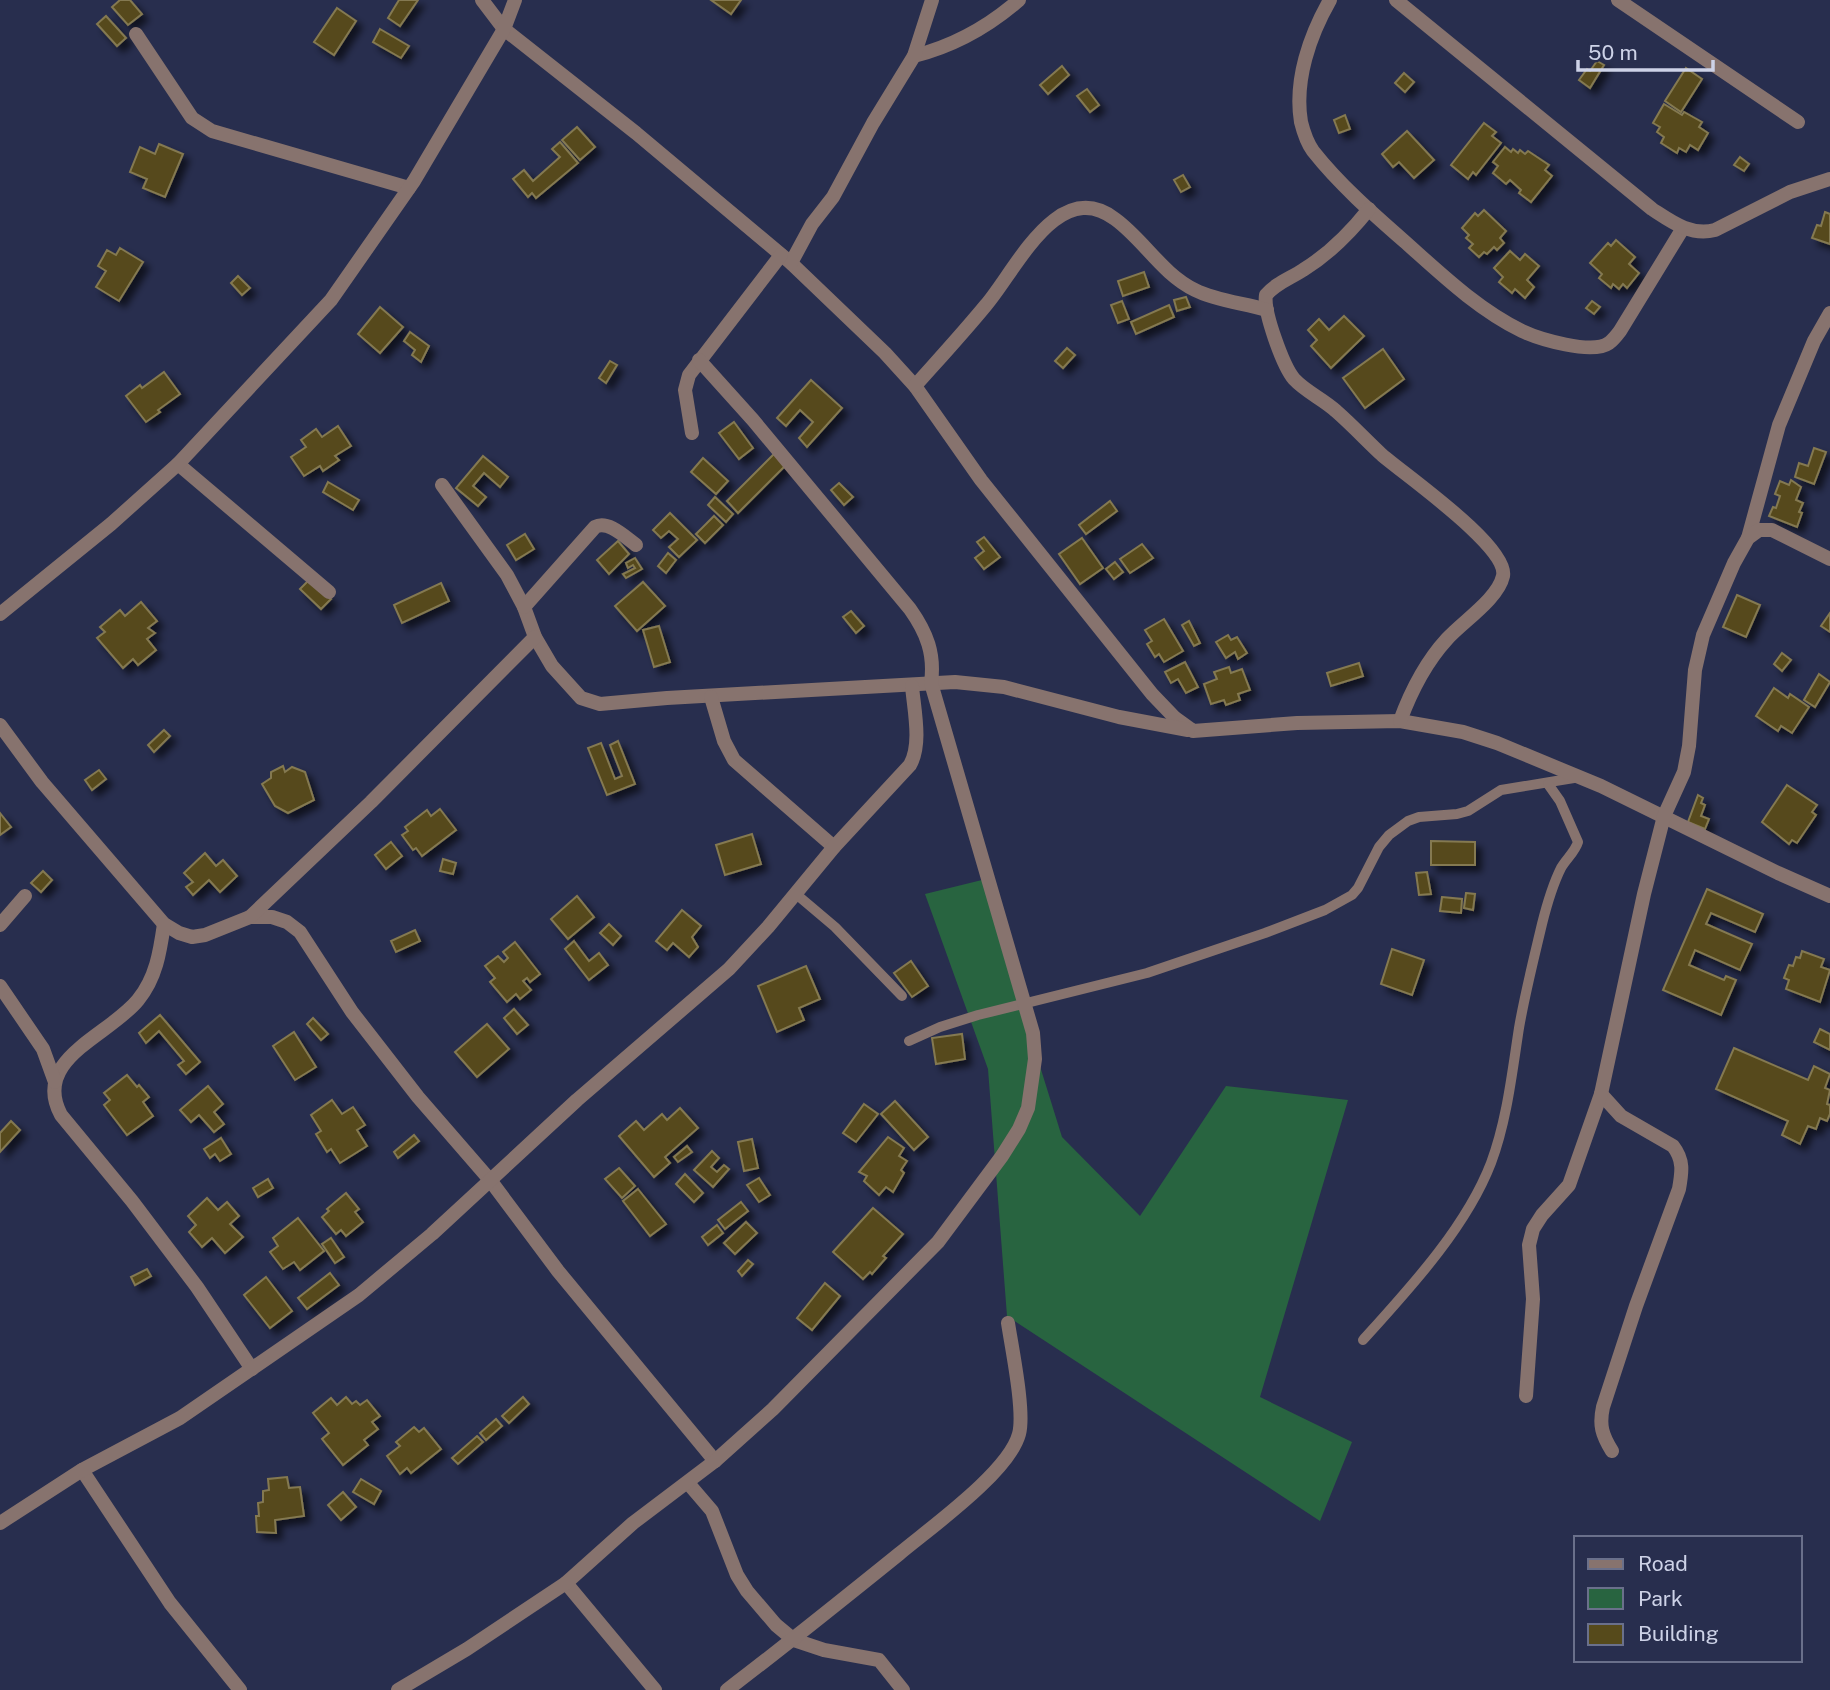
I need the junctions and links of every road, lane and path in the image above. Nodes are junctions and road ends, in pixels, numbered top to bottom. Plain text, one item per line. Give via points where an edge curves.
1 (482, 0) edge
2 (515, 0) edge
3 (932, 0) edge
4 (1019, 0) edge
5 (1331, 0) edge
6 (1396, 0) edge
7 (1618, 0) edge
8 (504, 29) junction
9 (136, 34) dead end
10 (914, 56) junction
11 (1798, 122) dead end
12 (1830, 179) edge
13 (410, 188) junction
14 (1369, 209) junction
15 (1683, 228) junction
16 (786, 259) junction
17 (1267, 310) junction
18 (1830, 313) edge
19 (699, 360) junction
20 (915, 386) junction
21 (692, 433) dead end
22 (178, 464) junction
23 (442, 485) dead end
24 (1748, 538) junction
25 (636, 545) dead end
26 (1830, 559) edge
27 (329, 592) dead end
28 (523, 607) junction
29 (0, 614) edge
30 (535, 637) junction
31 (931, 683) junction
32 (912, 686) junction
33 (711, 697) junction
34 (1400, 722) junction
35 (0, 726) edge
36 (1193, 731) junction
37 (1581, 777) junction
38 (1548, 784) junction
39 (1664, 817) junction
40 (834, 847) junction
41 (796, 894) junction
42 (25, 896) dead end
43 (1830, 897) edge
44 (250, 917) junction
45 (1, 922) edge
46 (164, 924) junction
47 (0, 986) edge
48 (902, 996) dead end
49 (1026, 1001) junction
50 (909, 1041) dead end
51 (55, 1082) junction
52 (1601, 1094) junction
53 (490, 1180) junction
54 (1008, 1323) dead end
55 (1363, 1340) dead end
56 (252, 1368) junction
57 (1526, 1396) dead end
58 (1612, 1451) dead end
59 (715, 1461) junction
60 (82, 1471) junction
61 (688, 1483) junction
62 (0, 1523) edge
63 (566, 1583) junction
64 (794, 1640) junction
65 (240, 1690) edge
66 (398, 1690) edge
67 (655, 1690) edge
68 (727, 1690) edge
69 (903, 1690) edge

1 - 8 street
2 - 8 street
3 - 10 street
4 - 10 street via 957,42
5 - 14 street via 1308,47 1300,88 1301,122 1311,149
6 - 15 street via 1652,209
7 - 11 street
8 - 13 street
8 - 16 street
9 - 13 street via 192,118 212,131
10 - 16 street via 832,197
12 - 15 street via 1790,192 1716,230 1703,233
13 - 22 street via 331,300
14 - 15 street via 1485,309 1522,331 1568,345 1610,343
14 - 17 street via 1327,253 1272,288 1266,295
16 - 19 street
16 - 20 street
17 - 20 street via 1193,290 1115,218 1086,206 1045,227 988,304
17 - 34 street via 1292,376 1448,507 1488,544 1503,569 1488,600 1446,640 1422,673
18 - 24 street via 1779,425
19 - 21 street via 686,383
19 - 31 street via 910,609 930,647
20 - 36 street via 981,480 1152,694
22 - 27 street
22 - 29 street
23 - 28 street via 507,575
24 - 26 street via 1759,530 1772,530
24 - 39 street via 1703,635 1684,772
25 - 28 street via 600,524
28 - 30 street
30 - 33 street via 552,666 581,698 600,704
30 - 44 street
31 - 32 street
31 - 36 street via 1004,687
31 - 49 street
32 - 33 street
32 - 40 street via 915,757
33 - 40 street via 734,760
34 - 36 street
34 - 37 street via 1475,736
35 - 46 street
37 - 38 lane
37 - 39 street
38 - 49 lane via 1501,790 1468,811 1408,821 1388,835 1352,895 1325,910 1147,973
38 - 55 lane via 1577,842 1547,903 1491,1164 1429,1264
39 - 43 street
39 - 52 street
40 - 41 street
41 - 48 lane
41 - 53 street via 729,969
42 - 45 street
44 - 46 street via 192,937
44 - 53 street via 272,916 300,932 352,1012
46 - 51 street via 151,982 136,1002 71,1056
47 - 51 street via 43,1049
49 - 50 lane
49 - 59 street via 1035,1059 1032,1090 1028,1108 1002,1156 938,1242 773,1409
51 - 56 street via 55,1104 61,1115 197,1287
52 - 57 street via 1569,1185 1542,1215 1529,1245 1533,1299
52 - 58 street via 1621,1116 1673,1146 1682,1163 1679,1189 1603,1407 1600,1424
53 - 56 street via 359,1295
53 - 59 street via 558,1271
54 - 64 street via 1021,1421 1016,1443 966,1499
56 - 60 street via 180,1418
59 - 61 street
60 - 62 street
60 - 65 street via 170,1603
61 - 63 street via 633,1522
61 - 64 street via 712,1511 747,1591
63 - 66 street
63 - 67 street
64 - 68 street
64 - 69 street via 879,1660

